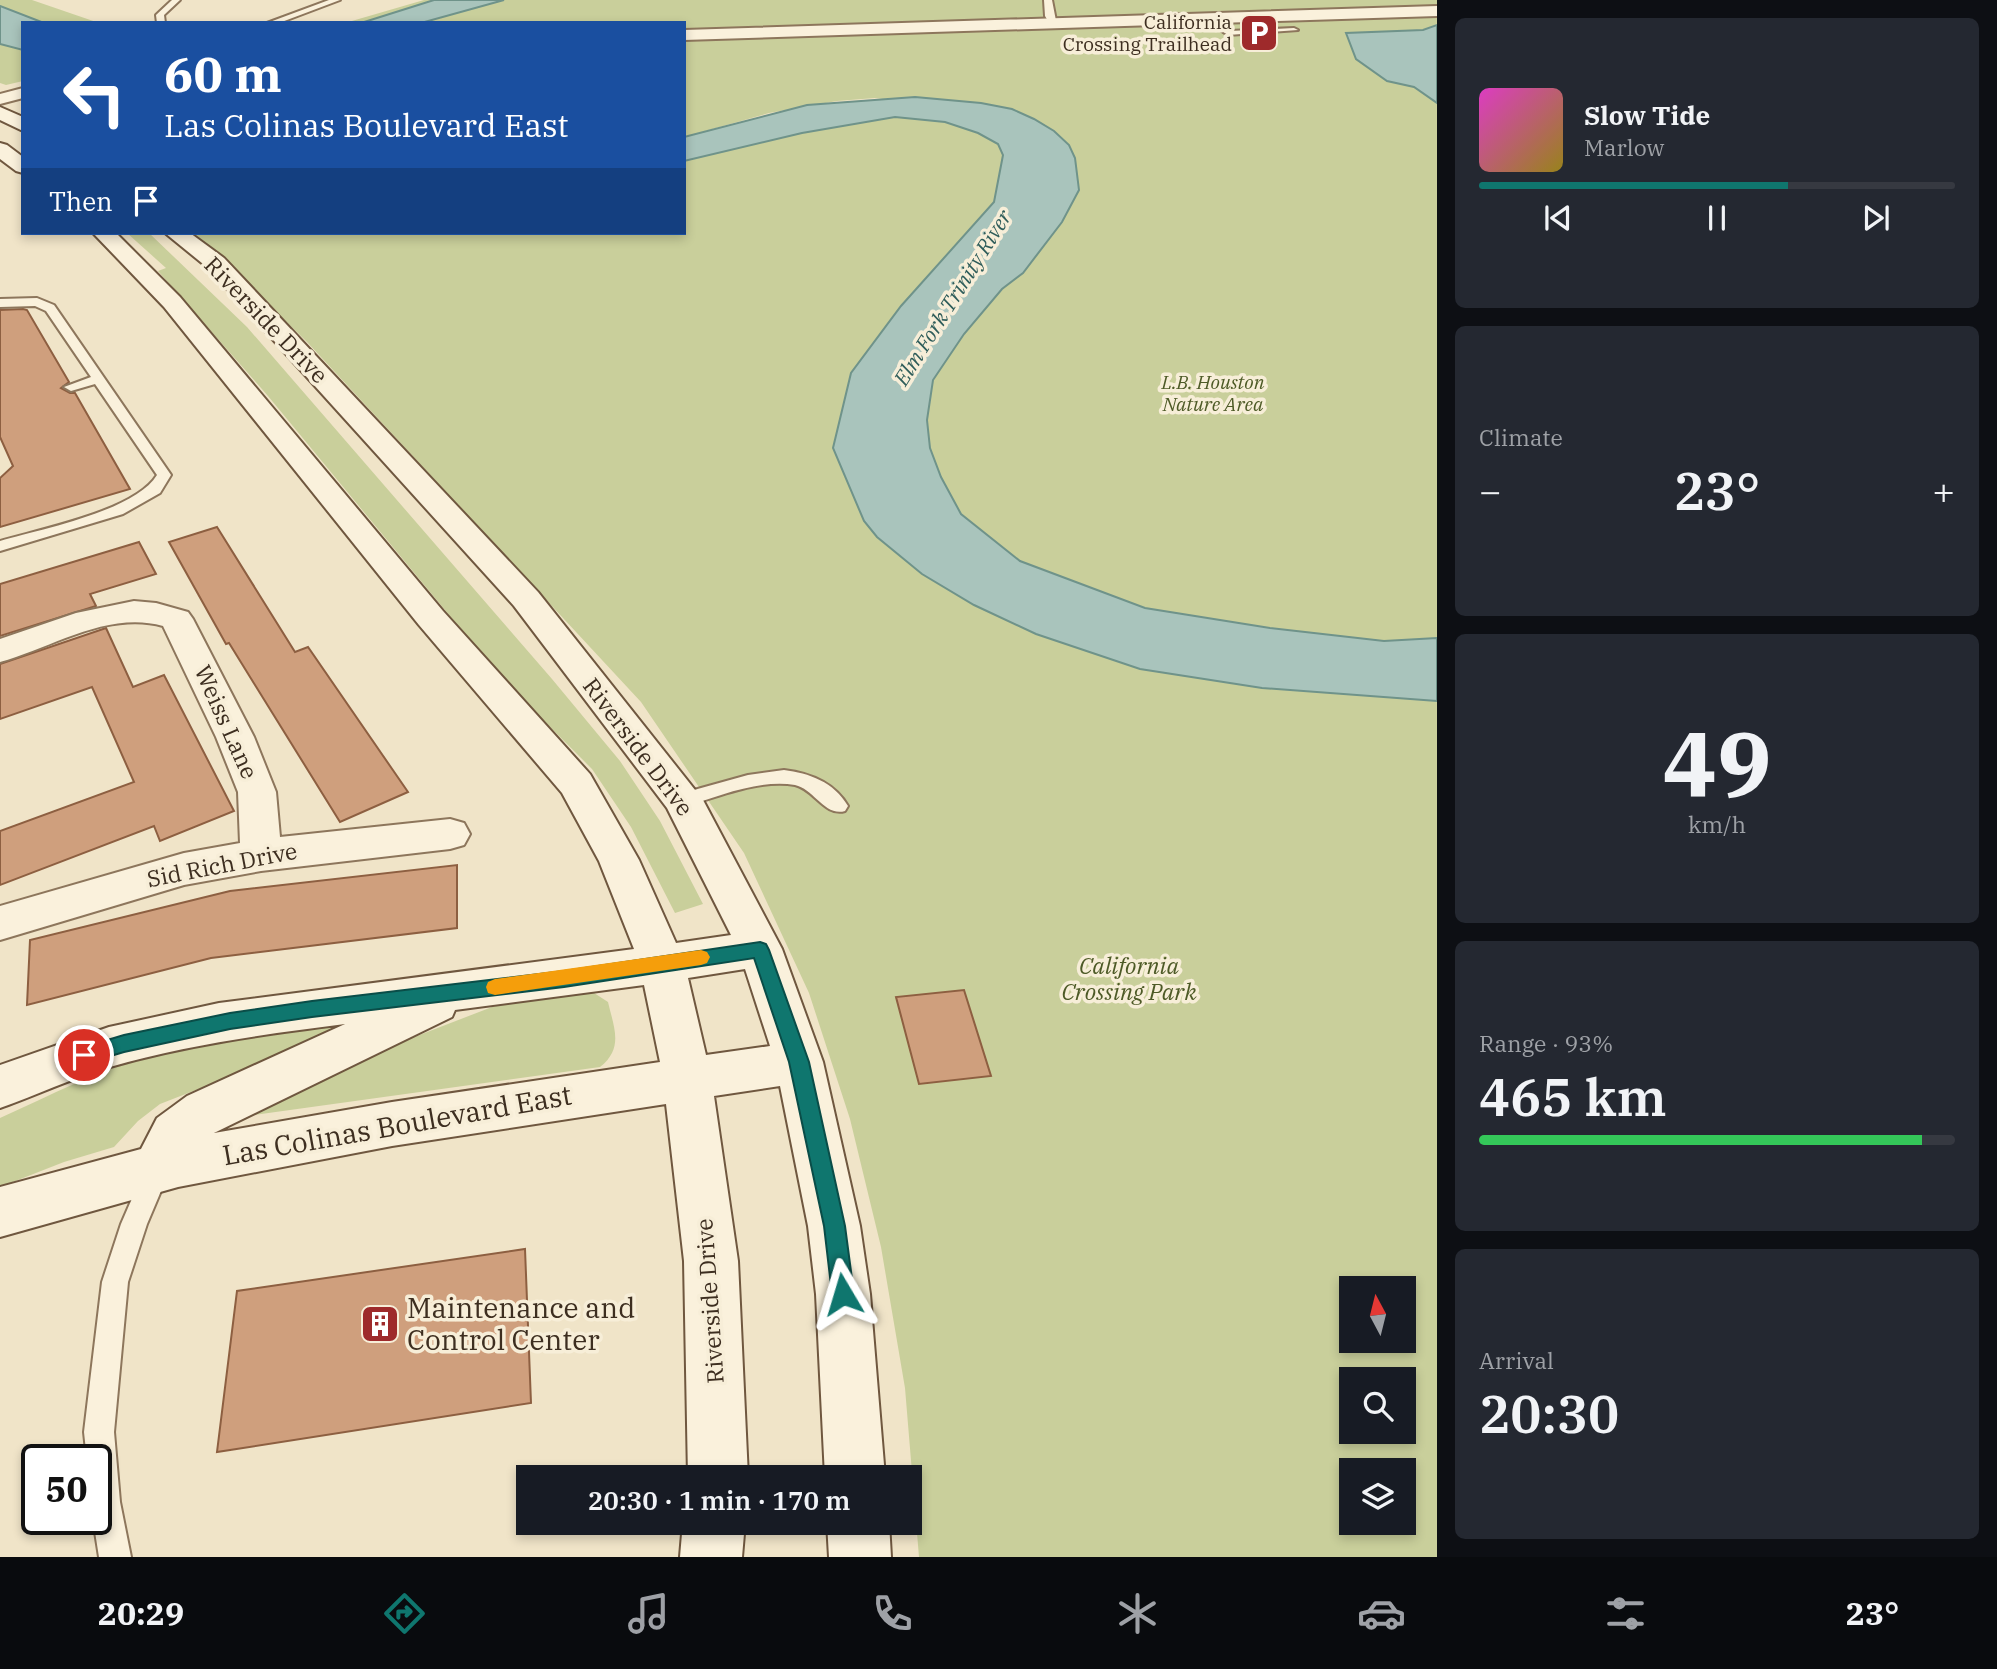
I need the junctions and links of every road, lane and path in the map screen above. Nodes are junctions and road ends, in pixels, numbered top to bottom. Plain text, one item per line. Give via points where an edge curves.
1 (176, 0) edge
2 (336, 0) edge
3 (1048, 0) edge
4 (1437, 11) edge
5 (1208, 18) junction
6 (161, 21) edge
7 (277, 21) edge
8 (1054, 24) junction
9 (1294, 30) dead end
10 (686, 35) edge
11 (21, 94) edge
12 (0, 99) edge
13 (0, 112) edge
14 (21, 124) edge
15 (0, 149) edge
16 (21, 165) edge
17 (106, 235) edge
18 (179, 235) edge
19 (0, 303) edge
20 (98, 379) junction
21 (71, 387) dead end
22 (0, 547) edge
23 (0, 651) edge
24 (683, 800) junction
25 (838, 806) dead end
26 (450, 834) dead end
27 (261, 855) junction
28 (0, 923) edge
29 (760, 950) junction
30 (662, 963) junction
31 (459, 991) junction
32 (799, 1062) junction
33 (687, 1077) junction
34 (0, 1087) edge
35 (157, 1169) junction
36 (0, 1212) edge
37 (719, 1465) edge
38 (854, 1465) edge
39 (713, 1535) edge
40 (859, 1535) edge
41 (115, 1557) edge
42 (711, 1557) edge
43 (860, 1557) edge

1 - 6 lane via 160,15
2 - 7 lane
3 - 8 lane
4 - 5 main road
5 - 8 main road
5 - 9 lane via 1228,33
8 - 10 main road
11 - 12 main road
13 - 14 main road
15 - 16 main road
17 - 30 main road, Riverside Drive via 172,302 431,618 576,784 619,860
18 - 24 main road, Riverside Drive via 216,263 526,599
19 - 20 lane via 37,302 50,307
20 - 21 lane
20 - 22 lane via 164,475 155,490 118,511
23 - 27 main road, Weiss Lane via 112,614 153,611 176,619 257,792
24 - 25 lane via 758,780 795,778 813,784
24 - 29 main road, Riverside Drive
26 - 27 main road, Sid Rich Drive
27 - 28 main road, Sid Rich Drive via 125,884
29 - 30 main road
29 - 32 main road, Riverside Drive
30 - 31 main road
30 - 33 main road, Riverside Drive
31 - 34 main road via 203,1026 64,1061
31 - 35 main road via 204,1112 174,1135
32 - 33 main road, Las Colinas Boulevard East
32 - 38 main road, Riverside Drive via 834,1226
33 - 35 main road, Las Colinas Boulevard East
33 - 37 main road, Riverside Drive via 711,1261
35 - 36 main road, Las Colinas Boulevard East
35 - 41 lane via 115,1282 99,1432
39 - 42 main road
40 - 43 main road

